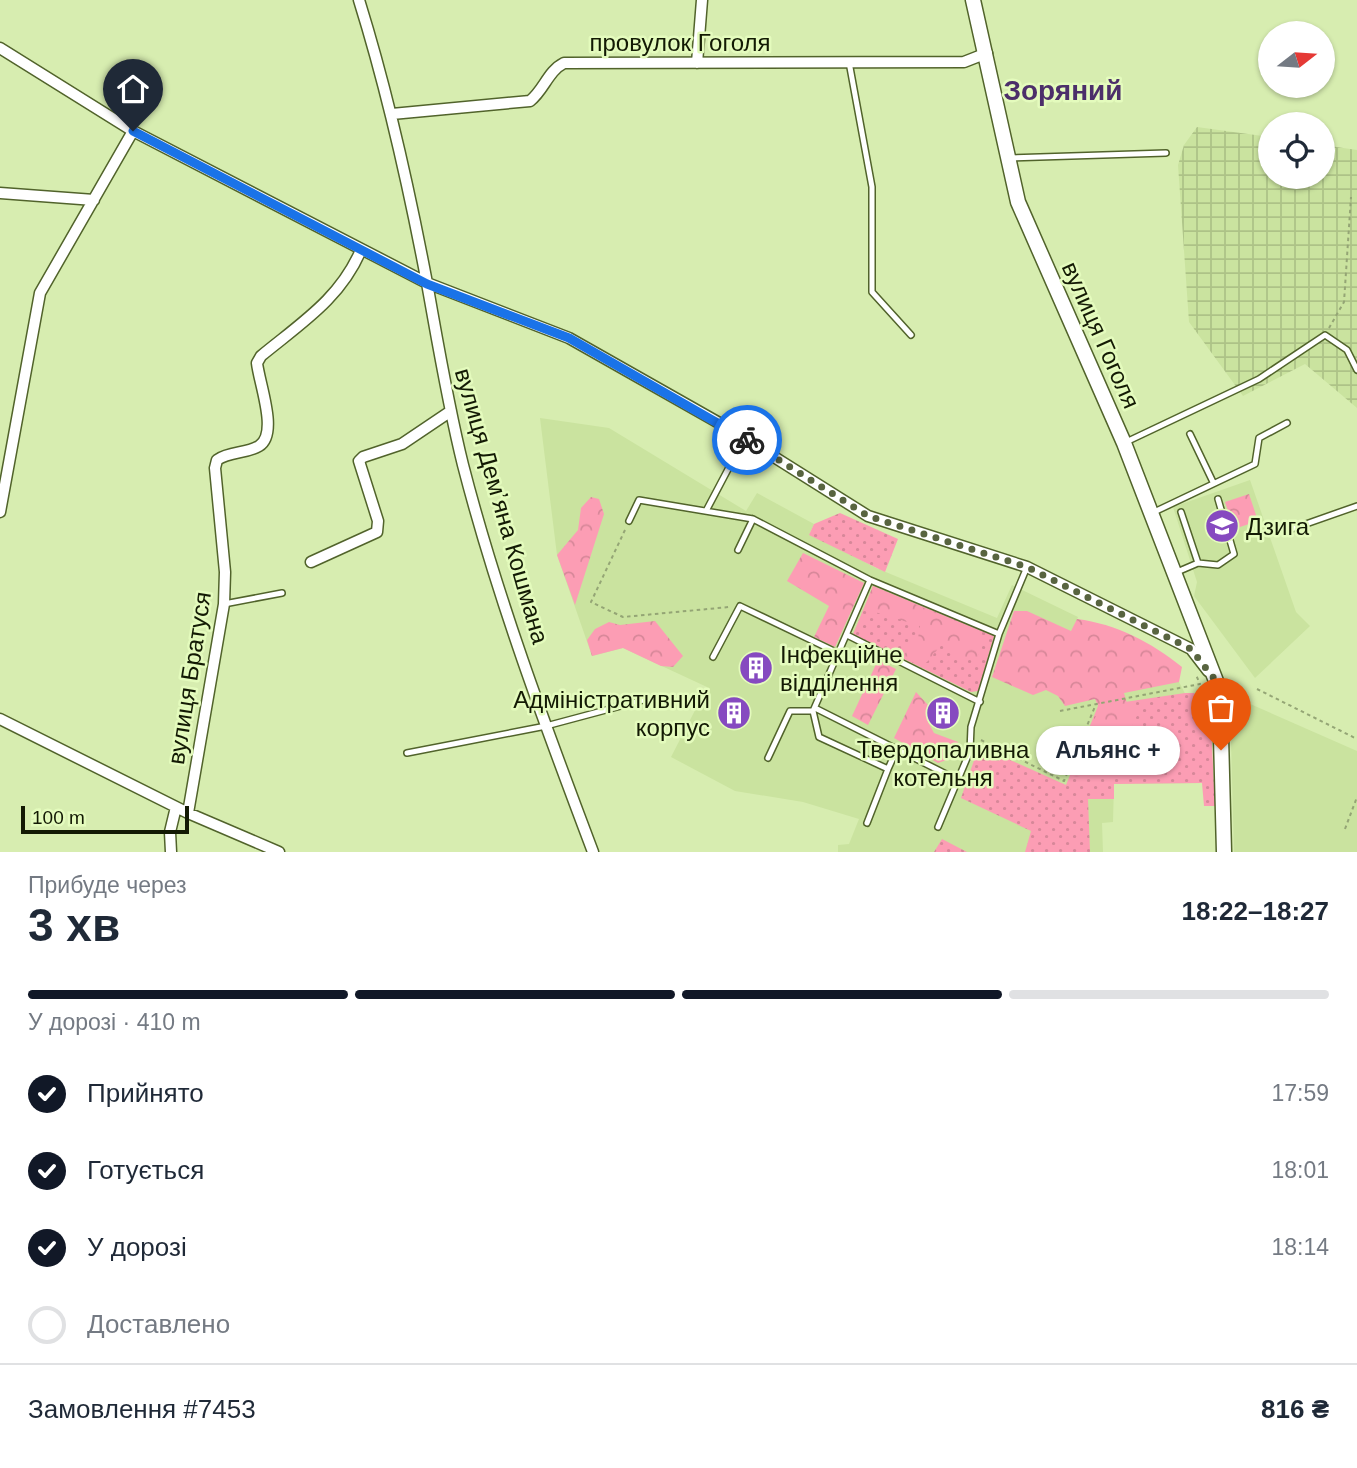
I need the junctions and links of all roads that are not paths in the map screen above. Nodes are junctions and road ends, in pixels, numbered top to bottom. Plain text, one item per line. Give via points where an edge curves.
1 (359, 0) edge
2 (702, 0) edge
3 (973, 0) edge
4 (0, 48) edge
5 (986, 53) junction
6 (697, 62) junction
7 (849, 62) junction
8 (392, 114) junction
9 (133, 131) junction
10 (1167, 153) dead end
11 (1009, 158) junction
12 (0, 193) edge
13 (94, 200) junction
14 (361, 250) junction
15 (427, 284) junction
16 (911, 335) dead end
17 (1357, 370) edge
18 (451, 411) junction
19 (1287, 423) dead end
20 (1190, 434) dead end
21 (744, 438) junction
22 (1124, 443) junction
23 (1213, 482) junction
24 (1218, 499) dead end
25 (1357, 506) edge
26 (706, 511) junction
27 (0, 512) edge
28 (1181, 512) dead end
29 (1151, 513) junction
30 (753, 519) junction
31 (629, 521) road end
32 (1286, 531) dead end
33 (738, 550) dead end
34 (311, 562) dead end
35 (1198, 563) junction
36 (1027, 567) junction
37 (1174, 573) junction
38 (870, 580) junction
39 (282, 593) dead end
40 (224, 604) junction
41 (999, 634) junction
42 (847, 635) junction
43 (838, 653) junction
44 (713, 657) dead end
45 (1216, 681) junction
46 (648, 699) dead end
47 (980, 702) junction
48 (814, 709) junction
49 (0, 719) edge
50 (546, 726) junction
51 (897, 749) junction
52 (407, 753) dead end
53 (768, 758) dead end
54 (888, 769) junction
55 (958, 780) junction
56 (176, 807) junction
57 (188, 813) junction
58 (867, 823) dead end
59 (938, 827) dead end
60 (171, 852) edge
61 (279, 852) edge
62 (593, 852) edge
63 (1224, 852) edge

1 - 8 street, вулиця Демʼяна Кошмана
2 - 6 street
3 - 5 street, вулиця Гоголя
4 - 9 street
5 - 7 street, провулок Гоголя via 964,62
5 - 11 street, вулиця Гоголя
6 - 7 street, провулок Гоголя
6 - 8 street, провулок Гоголя via 564,63 554,68 530,101
7 - 16 lane via 872,187 872,292
8 - 15 street, вулиця Демʼяна Кошмана
9 - 13 street
9 - 14 street
10 - 11 lane
11 - 22 street, вулиця Гоголя via 1018,202
12 - 13 street
13 - 27 street via 40,293
14 - 15 street
14 - 40 street, вулиця Братуся via 334,295 257,363 268,420 265,440 258,447 217,460
15 - 18 street, вулиця Демʼяна Кошмана
15 - 21 street via 569,338
17 - 22 lane via 1347,350 1325,335 1259,379
18 - 34 street via 402,444 359,461 378,521 377,532
18 - 50 street, вулиця Демʼяна Кошмана via 464,467
19 - 23 lane via 1259,438 1255,464
20 - 23 lane
21 - 26 lane
21 - 36 street via 868,516
22 - 29 street, вулиця Гоголя
23 - 29 lane
24 - 35 lane via 1234,554 1218,565
25 - 32 lane
26 - 30 lane
26 - 31 lane via 639,500
28 - 35 lane
29 - 37 street, вулиця Гоголя
30 - 33 lane
30 - 38 lane
35 - 37 lane
36 - 41 lane
36 - 45 street via 1191,649
37 - 45 street, вулиця Гоголя
38 - 41 lane
38 - 42 lane
39 - 40 lane
40 - 57 street, вулиця Братуся
41 - 47 lane
42 - 43 lane
42 - 47 lane
43 - 44 lane via 740,606
43 - 48 lane
45 - 63 street, вулиця Гоголя
46 - 50 lane
47 - 55 lane via 970,751
48 - 51 lane
48 - 53 lane via 790,711
48 - 54 lane via 819,737
49 - 56 street
50 - 52 lane
50 - 62 street, вулиця Демʼяна Кошмана
51 - 54 lane
51 - 55 lane
54 - 58 lane
55 - 59 lane
56 - 57 street
56 - 60 street
57 - 61 street

